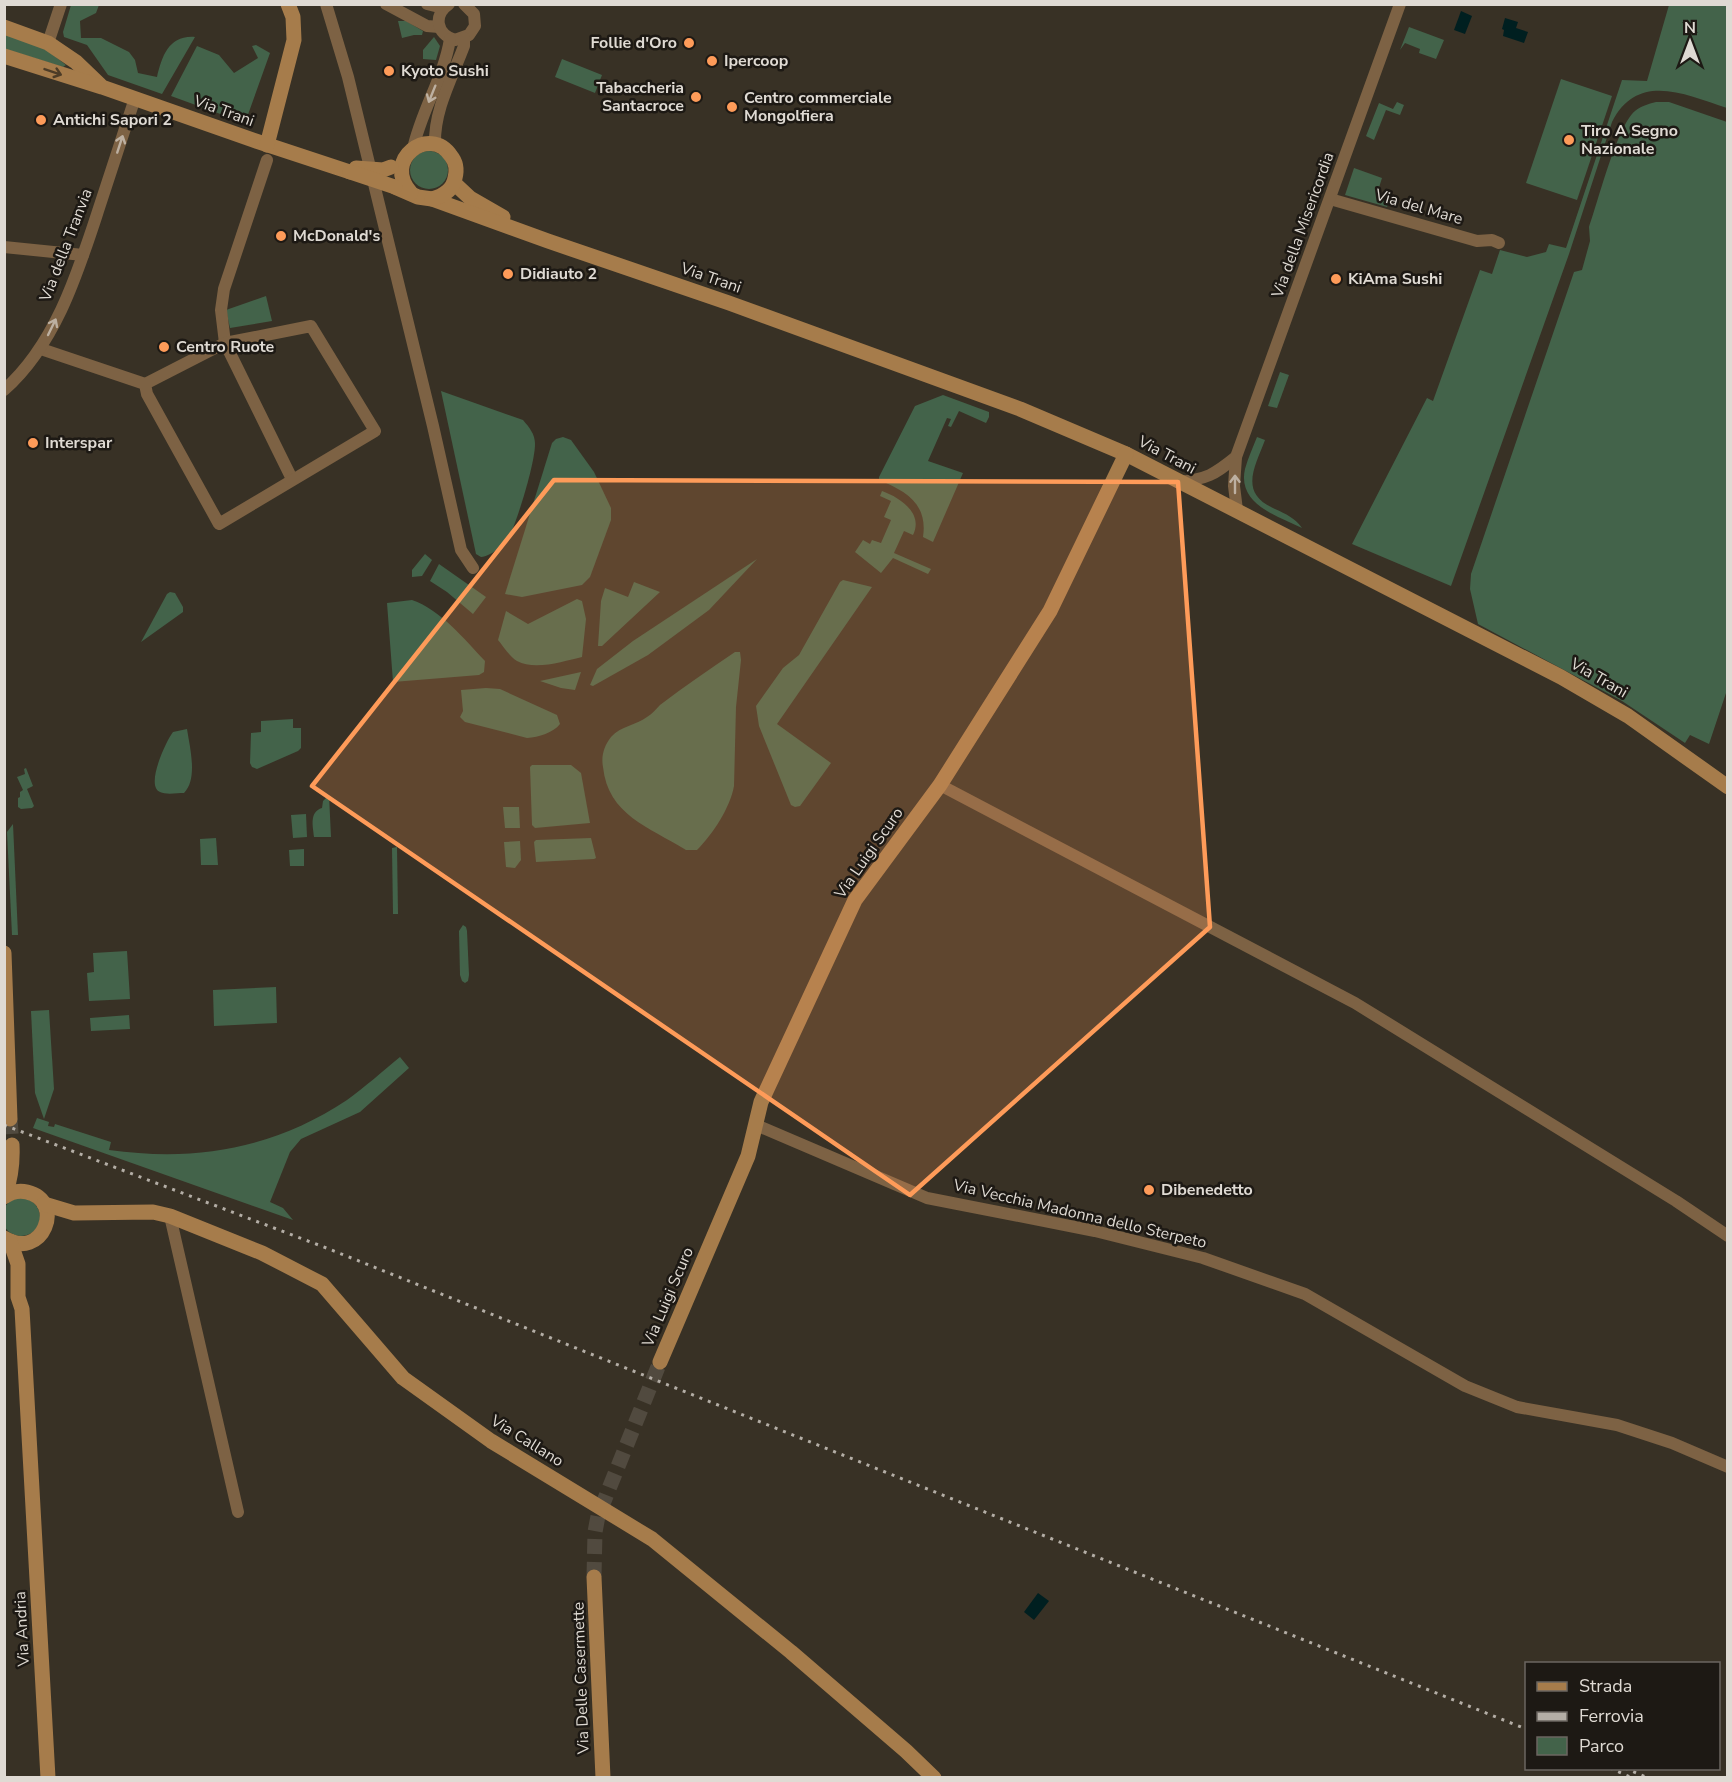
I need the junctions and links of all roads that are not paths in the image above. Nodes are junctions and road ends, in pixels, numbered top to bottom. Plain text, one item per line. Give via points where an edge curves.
1 (61, 4) edge
2 (288, 4) edge
3 (326, 4) edge
4 (386, 4) edge
5 (427, 4) edge
6 (464, 4) edge
7 (1400, 4) edge
8 (446, 6) edge
9 (476, 9) edge
10 (4, 27) edge
11 (439, 27) junction
12 (464, 38) junction
13 (450, 39) junction
14 (48, 42) junction
15 (4, 56) edge
16 (102, 87) junction
17 (135, 98) junction
18 (435, 144) junction
19 (412, 149) junction
20 (267, 153) junction
21 (397, 165) junction
22 (345, 170) junction
23 (454, 183) junction
24 (411, 193) junction
25 (432, 199) junction
26 (1330, 199) junction
27 (548, 241) junction
28 (1499, 243) dead end
29 (4, 247) edge
30 (83, 255) junction
31 (225, 344) junction
32 (41, 349) junction
33 (145, 384) junction
34 (4, 390) edge
35 (1126, 454) junction
36 (1236, 457) junction
37 (292, 479) junction
38 (1178, 482) junction
39 (1237, 510) junction
40 (473, 568) dead end
41 (940, 785) junction
42 (1728, 787) edge
43 (4, 953) edge
44 (6, 1073) edge
45 (10, 1119) dead end
46 (756, 1125) junction
47 (12, 1145) tunnel mouth
48 (13, 1163) junction
49 (27, 1192) junction
50 (5, 1197) edge
51 (44, 1204) junction
52 (74, 1213) junction
53 (170, 1216) junction
54 (44, 1230) junction
55 (1728, 1236) edge
56 (7, 1239) edge
57 (26, 1243) junction
58 (18, 1264) junction
59 (660, 1362) tunnel mouth
60 (1728, 1467) edge
61 (238, 1512) dead end
62 (594, 1577) tunnel mouth
63 (48, 1778) edge
64 (603, 1778) edge
65 (934, 1778) edge

1 - 14 street
2 - 20 main road via 294,40
3 - 40 street via 348,76 461,550
4 - 11 street via 427,26
5 - 8 street
6 - 9 street
7 - 26 street, Via della Misericordia
8 - 11 street via 439,17
9 - 12 street via 475,26
10 - 14 main road, Via Trani
11 - 13 street
12 - 13 street
12 - 18 street via 438,114
13 -> 19 street via 448,55
14 - 16 main road, Via Trani
15 -> 16 main road, Via Trani
16 - 17 main road, Via Trani
17 - 20 main road, Via Trani
30 -> 17 street, Via della Tranvia
18 - 19 main road
18 - 23 main road via 455,162
19 - 21 main road
20 - 22 main road, Via Trani
20 - 31 street via 224,289 220,310
21 - 22 main road, Via Trani, bridge via 383,170
21 - 24 main road
22 - 24 main road, Via Trani, bridge
23 - 25 main road via 445,194
23 - 27 main road, Via Trani via 470,198
24 - 25 main road, Via Trani
25 - 27 main road, Via Trani
26 - 28 street, Via del Mare via 1477,241
26 - 36 street, Via della Misericordia
27 - 35 main road, Via Trani via 1020,408
29 - 30 street
32 -> 30 street, Via della Tranvia
31 - 33 street
31 - 37 street
31 - 37 street via 311,326 375,431
32 - 33 street
32 - 34 street, Via della Tranvia
33 - 37 street via 219,524
35 - 38 main road, Via Trani
35 - 41 main road, Via Luigi Scuro via 1050,611
36 - 38 street via 1214,475
39 -> 36 street, Via della Misericordia
38 - 39 main road, Via Trani
39 - 42 main road, Via Trani via 1561,677 1628,716
41 - 46 main road, Via Luigi Scuro via 855,900 761,1101
41 - 55 street via 1355,1003
43 - 44 main road
44 - 45 main road
46 - 59 main road, Via Luigi Scuro via 748,1156
46 - 60 street, Via Vecchia Madonna dello Sterpeto via 927,1198 1203,1258 1305,1294 1465,1386 1516,1407 1617,1425
47 - 48 main road
48 - 49 main road
48 - 50 main road
49 - 50 main road
49 - 51 main road, Via Callano
51 - 52 main road, Via Callano
51 - 54 main road
52 - 53 main road, Via Callano via 153,1212
52 - 54 main road, Via Callano
53 - 61 street
53 - 65 main road, Via Callano via 262,1253 322,1284 404,1378 491,1441 652,1539
54 - 57 main road, Via Callano
56 - 57 main road
56 - 58 main road, Via Andria
57 - 58 main road, Via Andria
58 - 63 main road, Via Andria
62 - 64 main road, Via Delle Casermette

